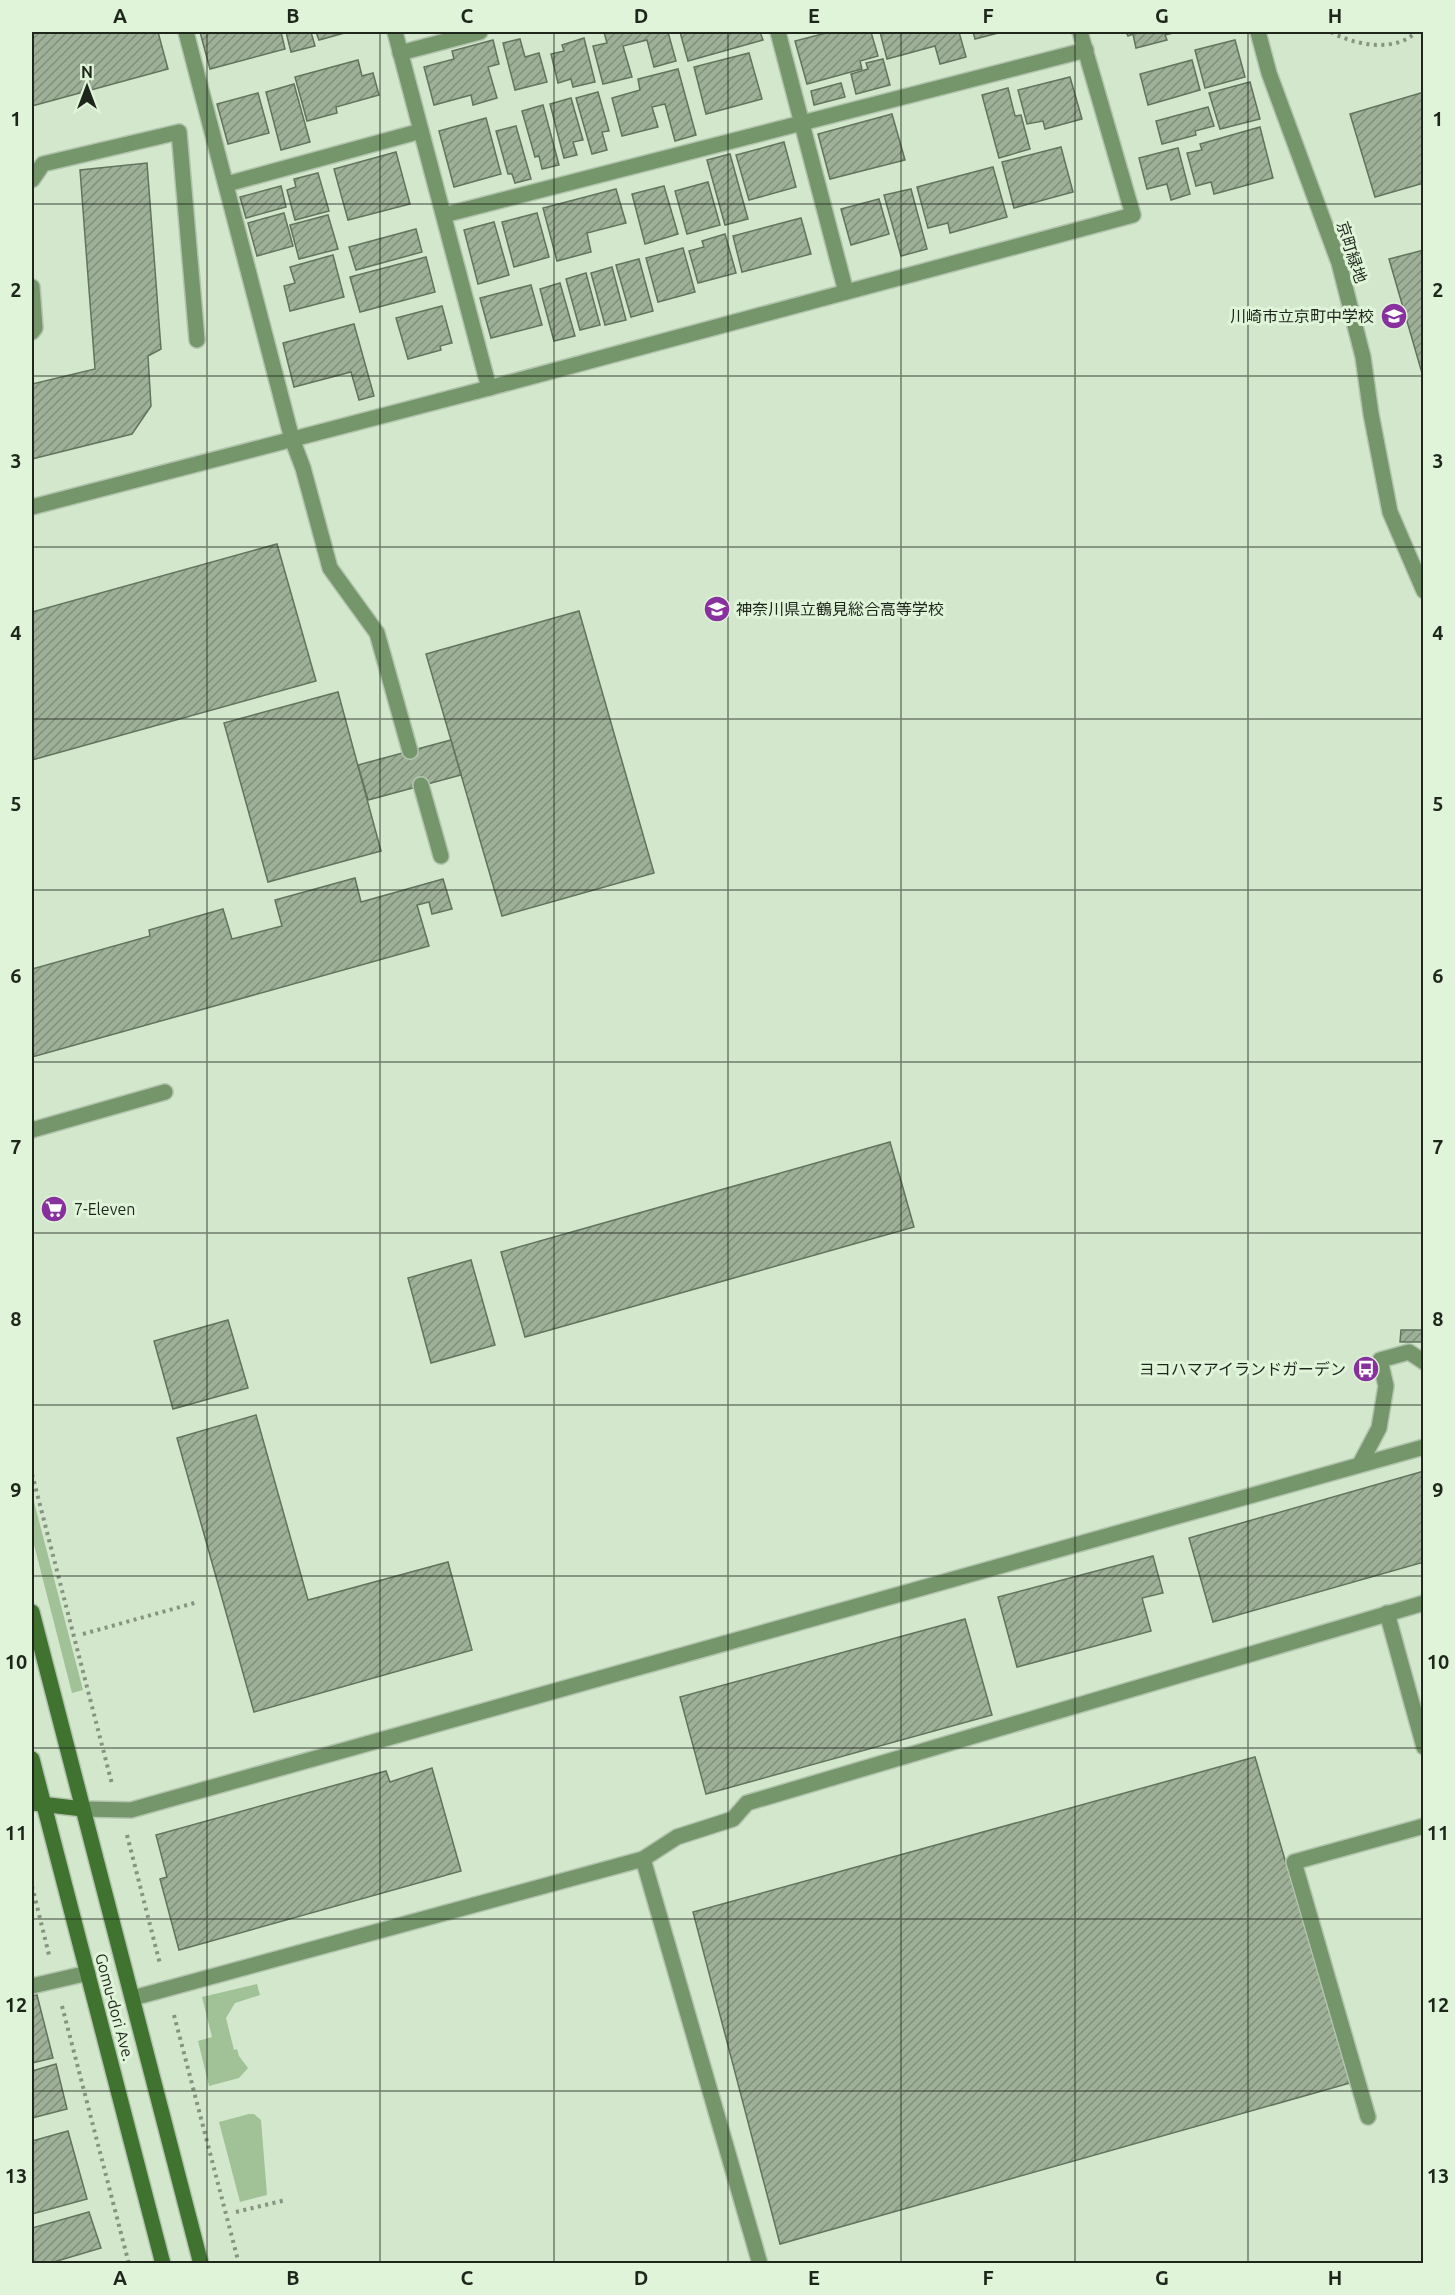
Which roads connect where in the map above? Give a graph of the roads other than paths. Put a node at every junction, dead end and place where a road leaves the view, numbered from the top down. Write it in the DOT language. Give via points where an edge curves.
graph roads {
  1 [pos="186,32"];
  2 [pos="394,32"];
  3 [pos="480,32"];
  4 [pos="778,32"];
  5 [pos="1080,32"];
  6 [pos="1258,32"];
  7 [pos="1086,50"];
  8 [pos="400,53"];
  9 [pos="802,123"];
  10 [pos="421,131"];
  11 [pos="32,180"];
  12 [pos="227,184"];
  13 [pos="444,215"];
  14 [pos="32,287"];
  15 [pos="846,292"];
  16 [pos="32,332"];
  17 [pos="197,340"];
  18 [pos="489,388"];
  19 [pos="292,439"];
  20 [pos="32,507"];
  21 [pos="1424,591"];
  22 [pos="410,751"];
  23 [pos="421,785"];
  24 [pos="441,856"];
  25 [pos="165,1092"];
  26 [pos="32,1130"];
  27 [pos="1424,1362"];
  28 [pos="1424,1447"];
  29 [pos="1360,1464"];
  30 [pos="1424,1603"];
  31 [pos="32,1612"];
  32 [pos="1387,1613"];
  33 [pos="1424,1747"];
  34 [pos="32,1759"];
  35 [pos="37,1804"];
  36 [pos="82,1809"];
  37 [pos="1424,1826"];
  38 [pos="643,1859"];
  39 [pos="88,1973"];
  40 [pos="32,1986"];
  41 [pos="133,1998"];
  42 [pos="1368,2117"];
  43 [pos="163,2264"];
  44 [pos="201,2264"];
  45 [pos="760,2264"];
  1 -- 12 [label="street"];
  2 -- 8 [label="street"];
  3 -- 8 [label="street"];
  4 -- 9 [label="street"];
  5 -- 7 [label="street"];
  6 -- 21 [label="street, 京町緑地" via="1269,73 1340,264 1363,357 1390,512"];
  7 -- 9 [label="street"];
  7 -- 15 [label="street" via="1133,215"];
  8 -- 10 [label="street"];
  9 -- 13 [label="street"];
  9 -- 15 [label="street"];
  10 -- 12 [label="street"];
  10 -- 13 [label="street"];
  11 -- 17 [label="street" via="43,164 179,132"];
  12 -- 19 [label="street"];
  13 -- 18 [label="street"];
  14 -- 16 [label="street" via="36,328"];
  15 -- 18 [label="street"];
  18 -- 19 [label="street"];
  19 -- 20 [label="street"];
  19 -- 22 [label="street" via="330,568 377,633"];
  23 -- 24 [label="street"];
  25 -- 26 [label="street"];
  27 -- 29 [label="street" via="1409,1352 1380,1360 1386,1386 1379,1428"];
  28 -- 29 [label="street"];
  29 -- 36 [label="street" via="130,1810"];
  30 -- 32 [label="street"];
  31 -- 36 [label="street"];
  32 -- 33 [label="street"];
  32 -- 38 [label="street" via="747,1803 733,1819 677,1837"];
  34 -- 35 [label="street, Gomu-dori Ave."];
  35 -- 36 [label="street"];
  35 -- 39 [label="street, Gomu-dori Ave."];
  36 -- 41 [label="street, Gomu-dori Ave."];
  37 -- 42 [label="street" via="1294,1862"];
  38 -- 41 [label="street"];
  38 -- 45 [label="street"];
  39 -- 40 [label="street"];
  39 -- 43 [label="street, Gomu-dori Ave."];
  41 -- 44 [label="street, Gomu-dori Ave."];
}
